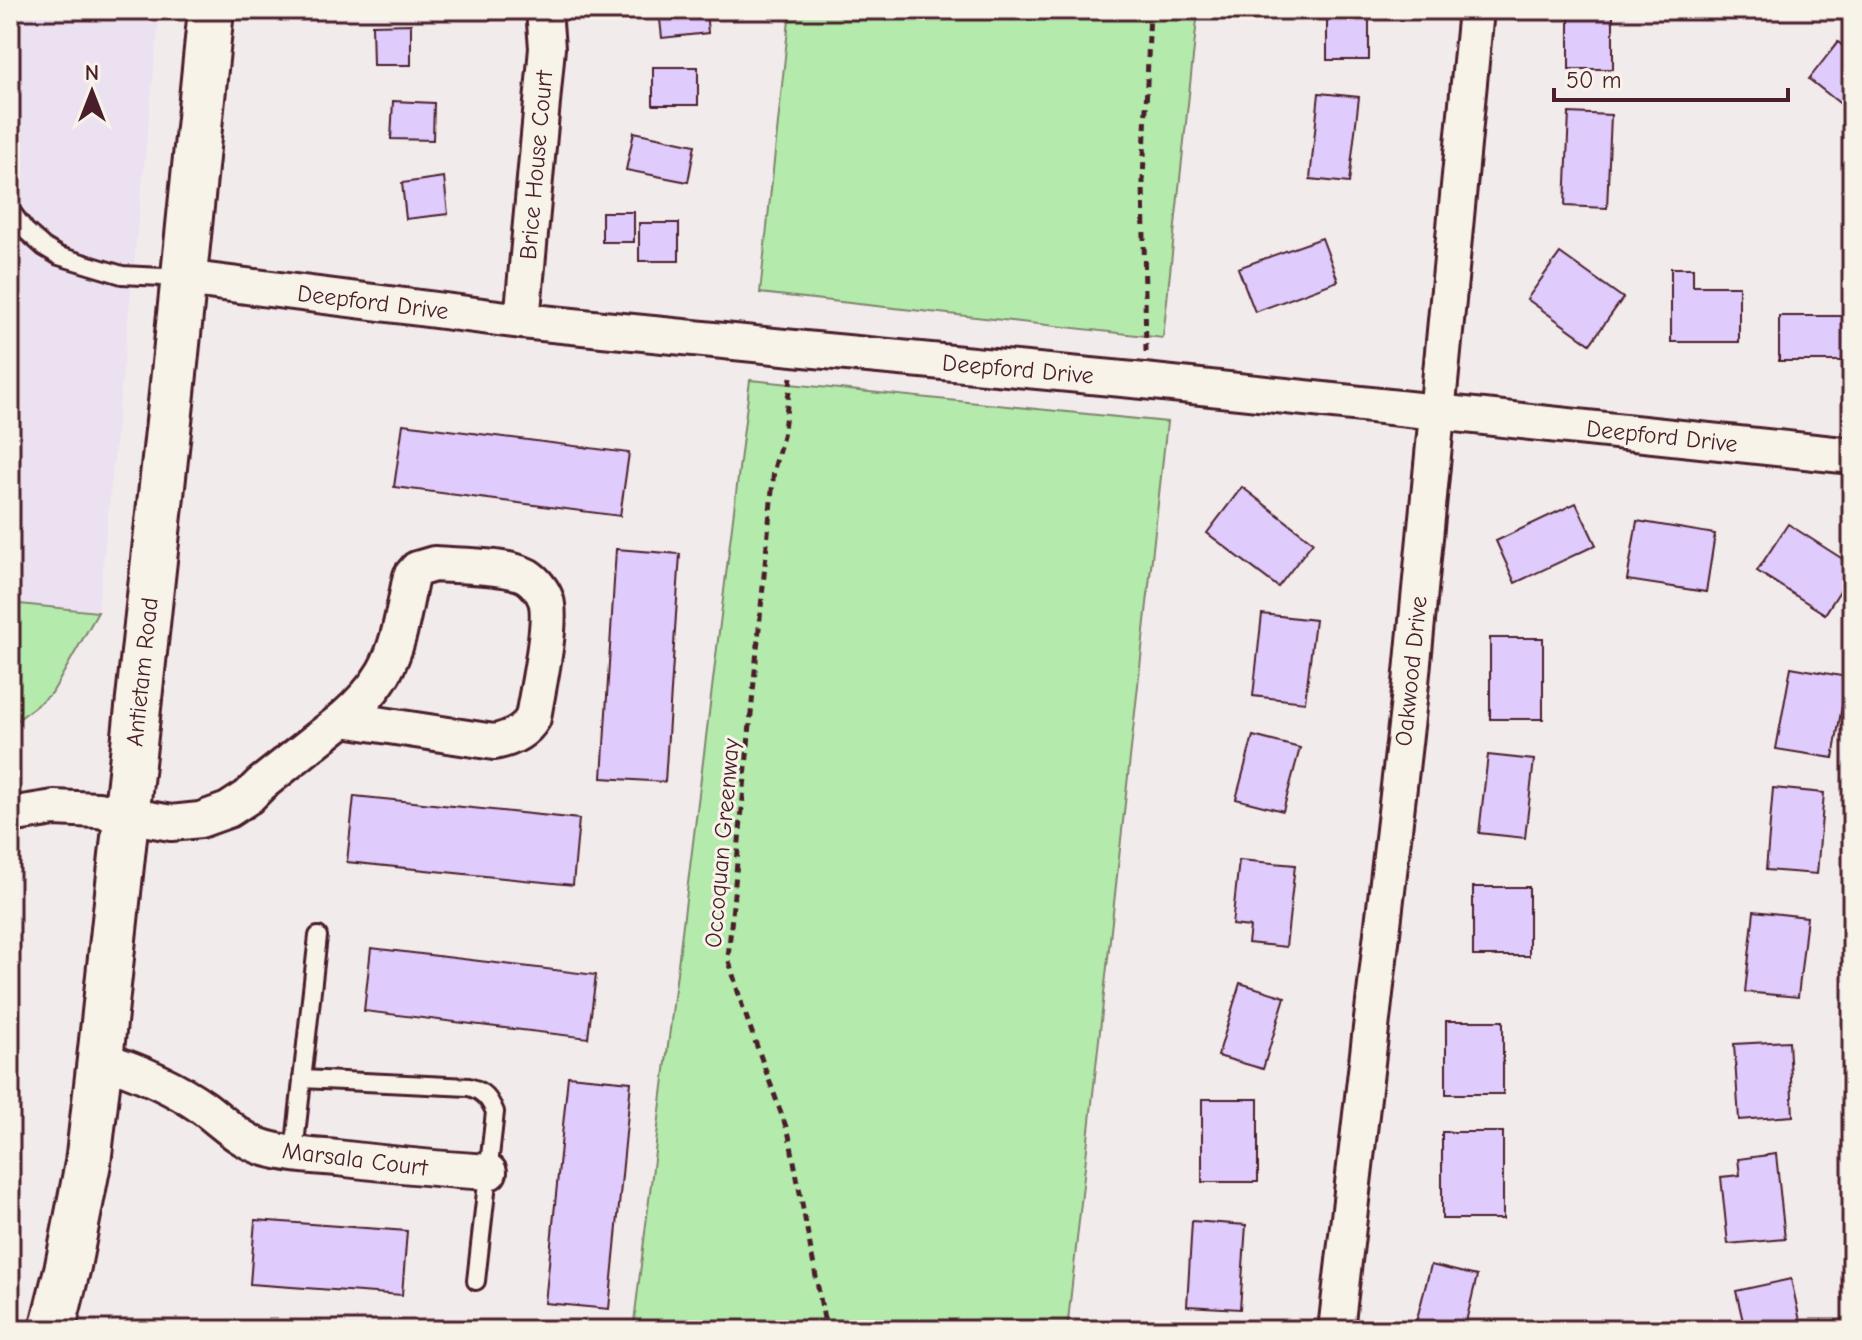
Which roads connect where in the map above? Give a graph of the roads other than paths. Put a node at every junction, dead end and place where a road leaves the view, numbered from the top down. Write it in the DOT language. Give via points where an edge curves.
graph roads {
  1 [pos="211,10"];
  2 [pos="544,10"];
  3 [pos="1476,10"];
  4 [pos="10,210"];
  5 [pos="184,278"];
  6 [pos="522,321"];
  7 [pos="1437,412"];
  8 [pos="1852,456"];
  9 [pos="343,719"];
  10 [pos="127,814"];
  11 [pos="10,815"];
  12 [pos="318,936"];
  13 [pos="100,1059"];
  14 [pos="302,1079"];
  15 [pos="294,1153"];
  16 [pos="489,1172"];
  17 [pos="476,1281"];
  18 [pos="52,1330"];
  19 [pos="1336,1330"];
  1 -- 5 [label="street, Antietam Road"];
  2 -- 6 [label="street, Brice House Court" via="547,48"];
  3 -- 7 [label="street, Oakwood Drive"];
  4 -- 5 [label="lane" via="26,231 59,256 122,275"];
  5 -- 6 [label="street, Deepford Drive"];
  5 -- 10 [label="street, Antietam Road"];
  6 -- 7 [label="street, Deepford Drive"];
  7 -- 8 [label="street, Deepford Drive"];
  7 -- 19 [label="street, Oakwood Drive"];
  9 -- 9 [label="street" via="509,740 533,718 549,617 539,586 511,570 434,564 417,569 384,672"];
  9 -- 10 [label="street" via="228,810 171,823"];
  10 -- 11 [label="street" via="54,808"];
  10 -- 13 [label="street, Antietam Road"];
  12 -- 14 [label="lane"];
  13 -- 15 [label="street, Marsala Court" via="172,1088 238,1136"];
  13 -- 18 [label="street, Antietam Road" via="88,1163"];
  14 -- 15 [label="lane"];
  14 -- 16 [label="lane" via="478,1089 495,1112"];
  15 -- 16 [label="street, Marsala Court"];
  16 -- 17 [label="lane"];
}
